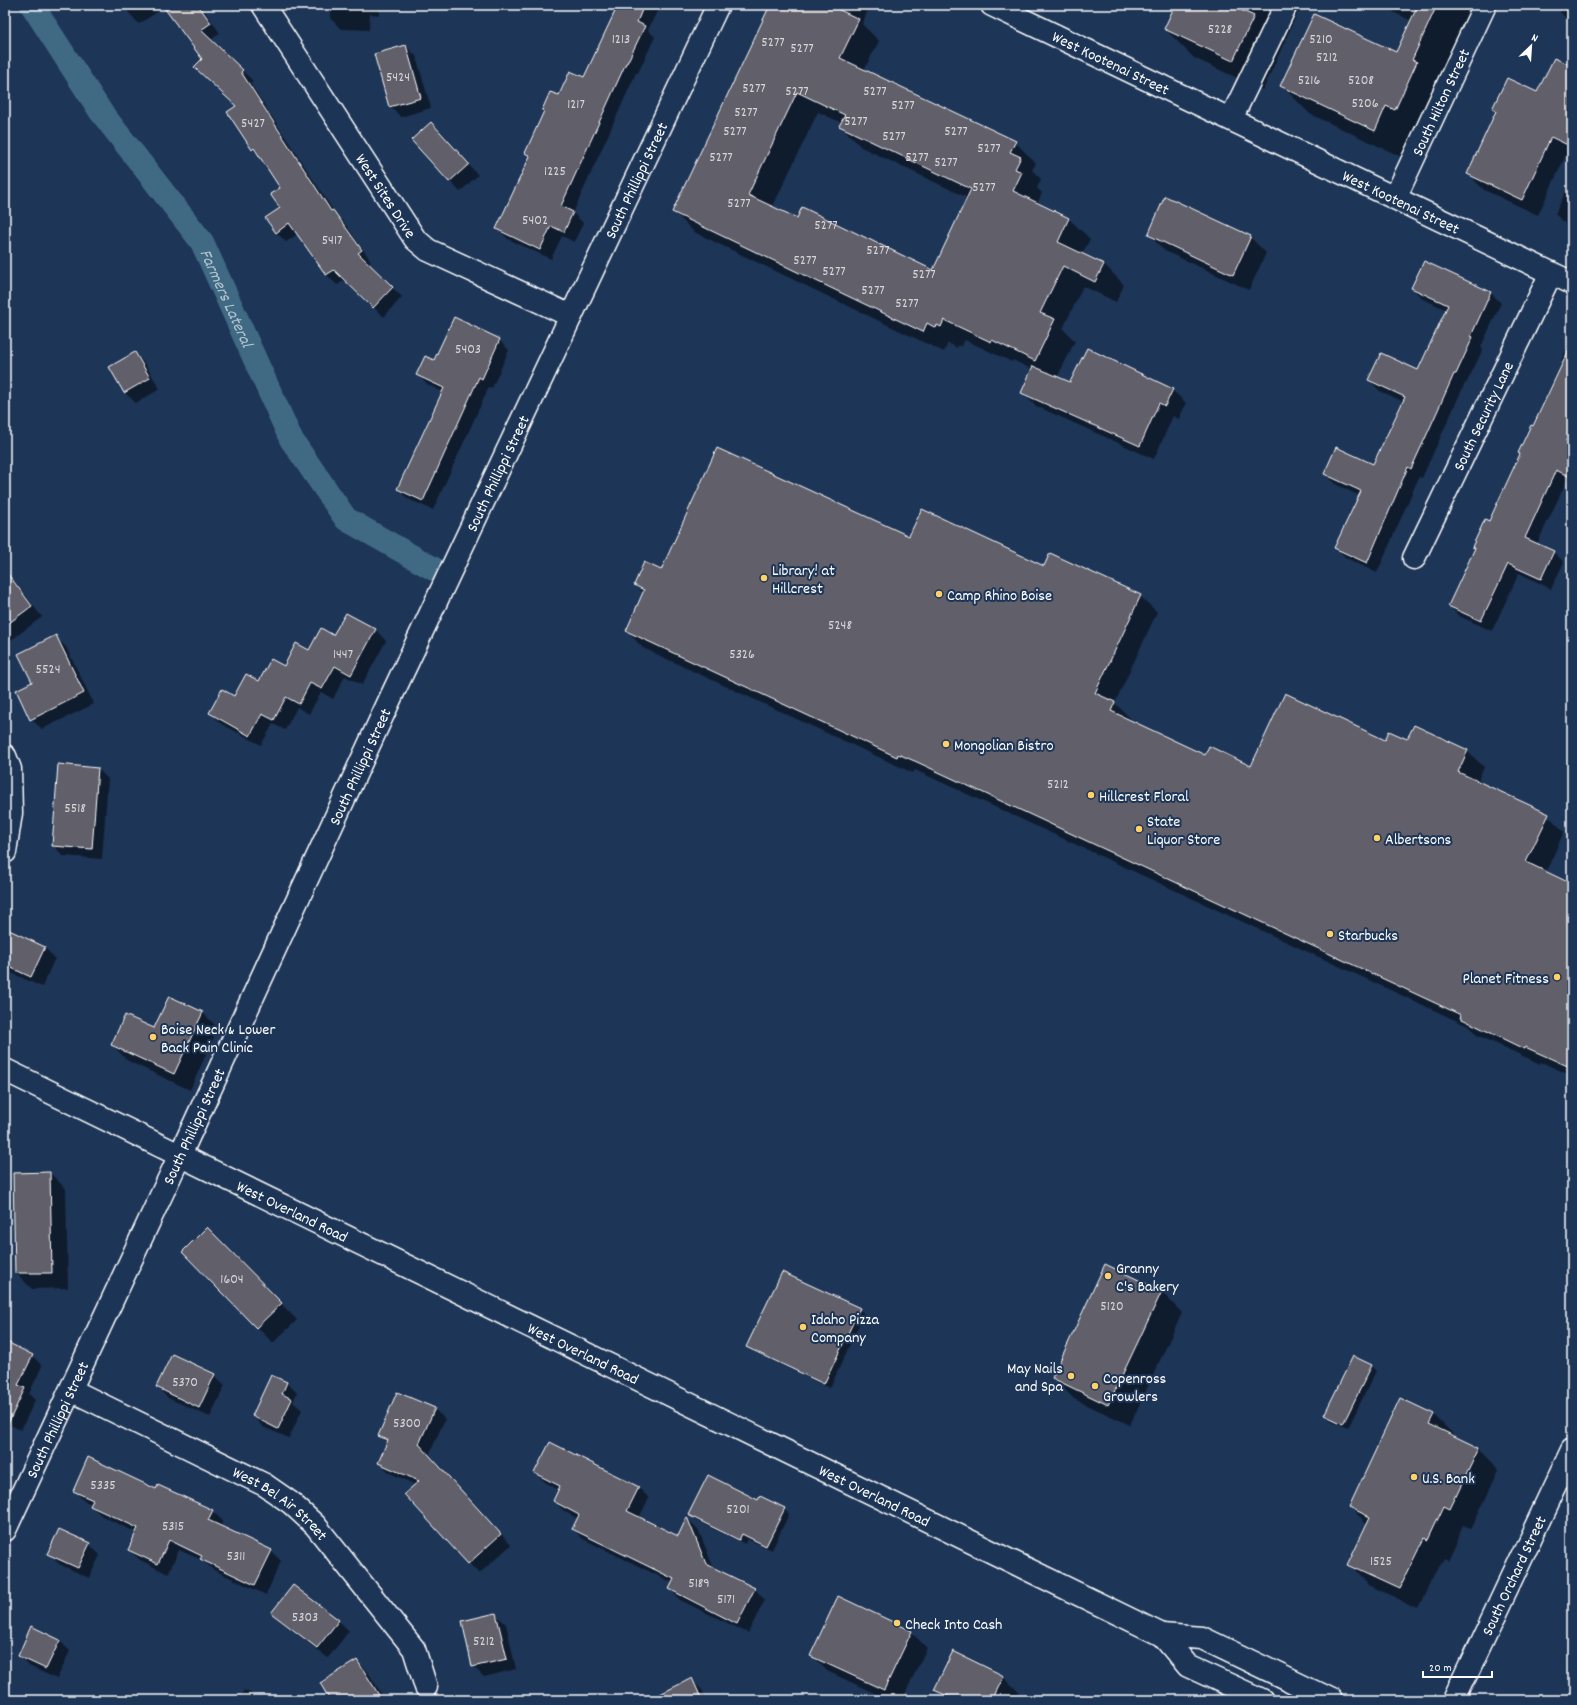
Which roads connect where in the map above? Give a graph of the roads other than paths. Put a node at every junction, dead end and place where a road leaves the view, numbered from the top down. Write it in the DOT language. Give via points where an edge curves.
graph roads {
  1 [pos="262,5"];
  2 [pos="718,5"];
  3 [pos="992,5"];
  4 [pos="1286,5"];
  5 [pos="1485,5"];
  6 [pos="1231,120"];
  7 [pos="1395,198"];
  8 [pos="1551,273"];
  9 [pos="1572,283"];
  10 [pos="571,316"];
  11 [pos="1414,558"];
  12 [pos="5,756"];
  13 [pos="5,852"];
  14 [pos="5,1070"];
  15 [pos="180,1155"];
  16 [pos="71,1390"];
  17 [pos="1572,1450"];
  18 [pos="5,1530"];
  19 [pos="1162,1635"];
  20 [pos="426,1687"];
  21 [pos="1262,1700"];
  22 [pos="1331,1700"];
  23 [pos="1454,1700"];
  1 -- 10 [label="street, West Sites Drive" via="415,239 428,250"];
  2 -- 10 [label="street, South Phillippi Street"];
  3 -- 6 [label="street, West Kootenai Street"];
  4 -- 6 [label="street"];
  5 -- 7 [label="street, South Hilton Street"];
  6 -- 7 [label="street, West Kootenai Street"];
  7 -- 8 [label="street, West Kootenai Street"];
  8 -- 9 [label="street, West Kootenai Street"];
  8 -- 11 [label="street, South Security Lane"];
  10 -- 15 [label="street, South Phillippi Street"];
  12 -- 13 [label="street" via="10,769 11,813"];
  14 -- 15 [label="street, West Overland Road"];
  15 -- 16 [label="street, South Phillippi Street"];
  15 -- 19 [label="street, West Overland Road"];
  16 -- 18 [label="street, South Phillippi Street"];
  16 -- 20 [label="street, West Bel Air Street" via="265,1485 291,1503 315,1526 414,1649"];
  17 -- 23 [label="street, South Orchard Street"];
  19 -- 21 [label="street, West Overland Road" via="1188,1666"];
  19 -- 22 [label="street, West Overland Road" via="1202,1638"];
}
